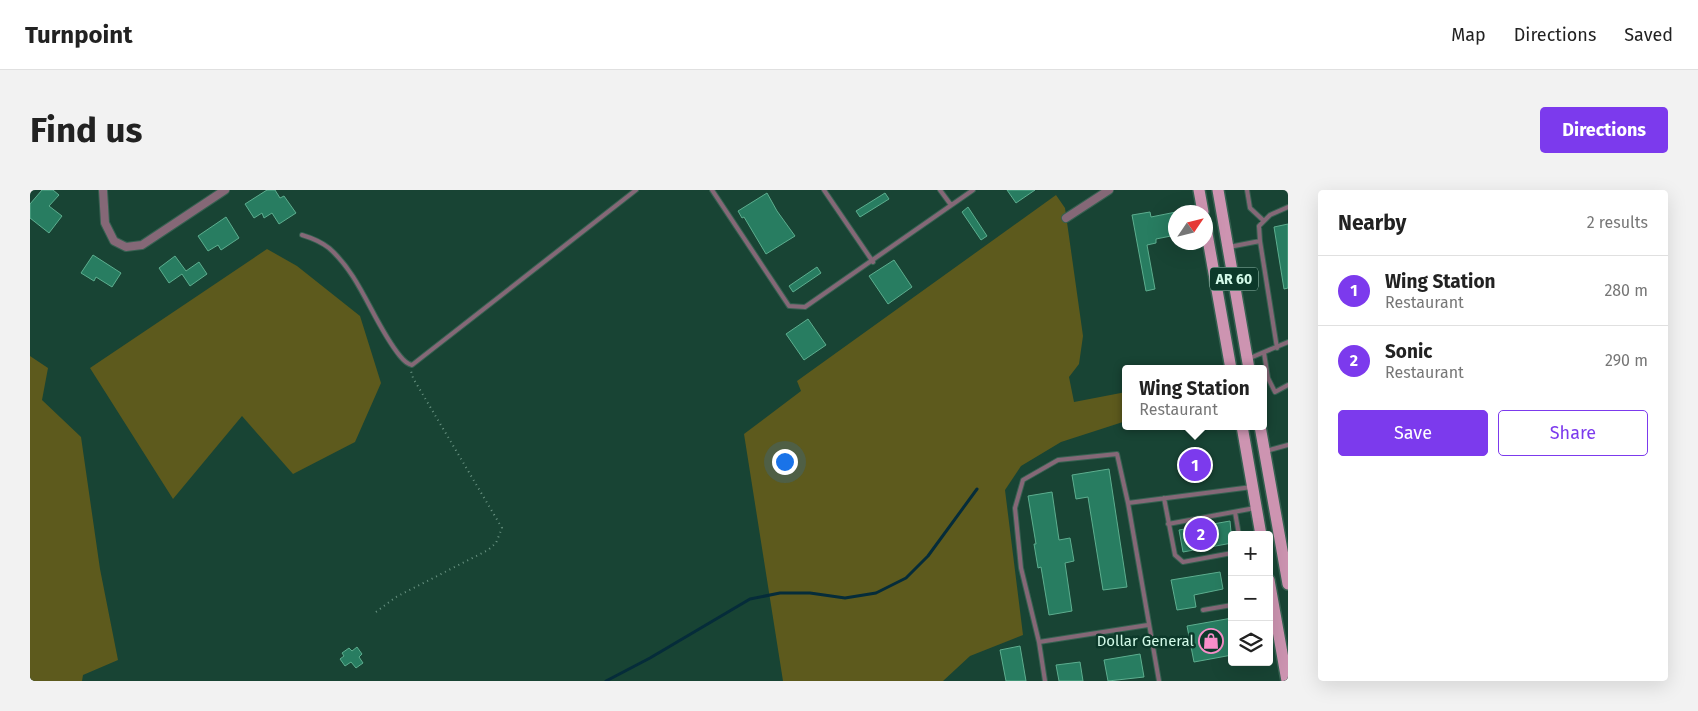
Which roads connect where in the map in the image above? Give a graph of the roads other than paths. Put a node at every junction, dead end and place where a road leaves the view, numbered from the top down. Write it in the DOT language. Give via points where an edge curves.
graph roads {
  1 [pos="103,190"];
  2 [pos="225,190"];
  3 [pos="636,190"];
  4 [pos="712,190"];
  5 [pos="824,190"];
  6 [pos="940,190"];
  7 [pos="973,190"];
  8 [pos="1109,190"];
  9 [pos="1199,190"];
  10 [pos="1218,190"];
  11 [pos="1247,190"];
  12 [pos="951,205"];
  13 [pos="1202,205"];
  14 [pos="1288,207"];
  15 [pos="1066,218"];
  16 [pos="1264,221"];
  17 [pos="302,235"];
  18 [pos="1260,241"];
  19 [pos="1228,247"];
  20 [pos="1210,250"];
  21 [pos="873,262"];
  22 [pos="1288,342"];
  23 [pos="1277,348"];
  24 [pos="1264,353"];
  25 [pos="1249,364"];
  26 [pos="1230,365"];
  27 [pos="1266,365"];
  28 [pos="1267,372"];
  29 [pos="1288,385"];
  30 [pos="1243,430"];
  31 [pos="1261,430"];
  32 [pos="1288,445"];
  33 [pos="1264,452"];
  34 [pos="1252,487"];
  35 [pos="1164,498"];
  36 [pos="1128,503"];
  37 [pos="1256,508"];
  38 [pos="1235,512"];
  39 [pos="1168,524"];
  40 [pos="1238,531"];
  41 [pos="1260,531"];
  42 [pos="1228,554"];
  43 [pos="1286,560"];
  44 [pos="1288,584"];
  45 [pos="1228,606"];
  46 [pos="1273,609"];
  47 [pos="1203,610"];
  48 [pos="1148,625"];
  49 [pos="1039,642"];
  50 [pos="1045,681"];
  51 [pos="1159,681"];
  52 [pos="1287,681"];
  1 -- 2 [label="street" via="105,223 114,241 126,247 142,245"];
  3 -- 17 [label="lane" via="422,358 409,364 397,353 336,255 316,238"];
  4 -- 21 [label="lane" via="789,306 805,307"];
  5 -- 21 [label="lane"];
  6 -- 12 [label="lane"];
  7 -- 12 [label="lane"];
  8 -- 15 [label="street"];
  9 -- 13 [label="main road"];
  10 -- 19 [label="main road, AR 60"];
  11 -- 16 [label="lane" via="1250,208"];
  12 -- 21 [label="lane"];
  14 -- 16 [label="lane"];
  16 -- 18 [label="lane" via="1259,226"];
  18 -- 19 [label="lane"];
  18 -- 23 [label="lane"];
  19 -- 25 [label="main road, AR 60"];
  20 -- 26 [label="main road, AR 60"];
  22 -- 23 [label="lane"];
  23 -- 24 [label="lane"];
  24 -- 25 [label="lane"];
  24 -- 27 [label="lane"];
  28 -- 29 [label="lane" via="1275,392"];
  30 -- 34 [label="main road"];
  31 -- 33 [label="main road"];
  32 -- 33 [label="lane"];
  33 -- 43 [label="main road"];
  34 -- 35 [label="lane"];
  34 -- 37 [label="main road"];
  35 -- 36 [label="lane"];
  35 -- 39 [label="lane"];
  36 -- 48 [label="lane"];
  36 -- 49 [label="lane" via="1116,454 1058,460 1023,480 1015,508 1021,568"];
  37 -- 38 [label="lane"];
  37 -- 41 [label="main road"];
  38 -- 39 [label="lane"];
  38 -- 40 [label="lane"];
  39 -- 42 [label="lane" via="1174,554 1183,562"];
  43 -- 44 [label="main road"];
  45 -- 47 [label="lane"];
  46 -- 52 [label="main road"];
  48 -- 49 [label="lane"];
  48 -- 51 [label="lane"];
  49 -- 50 [label="lane"];
}
